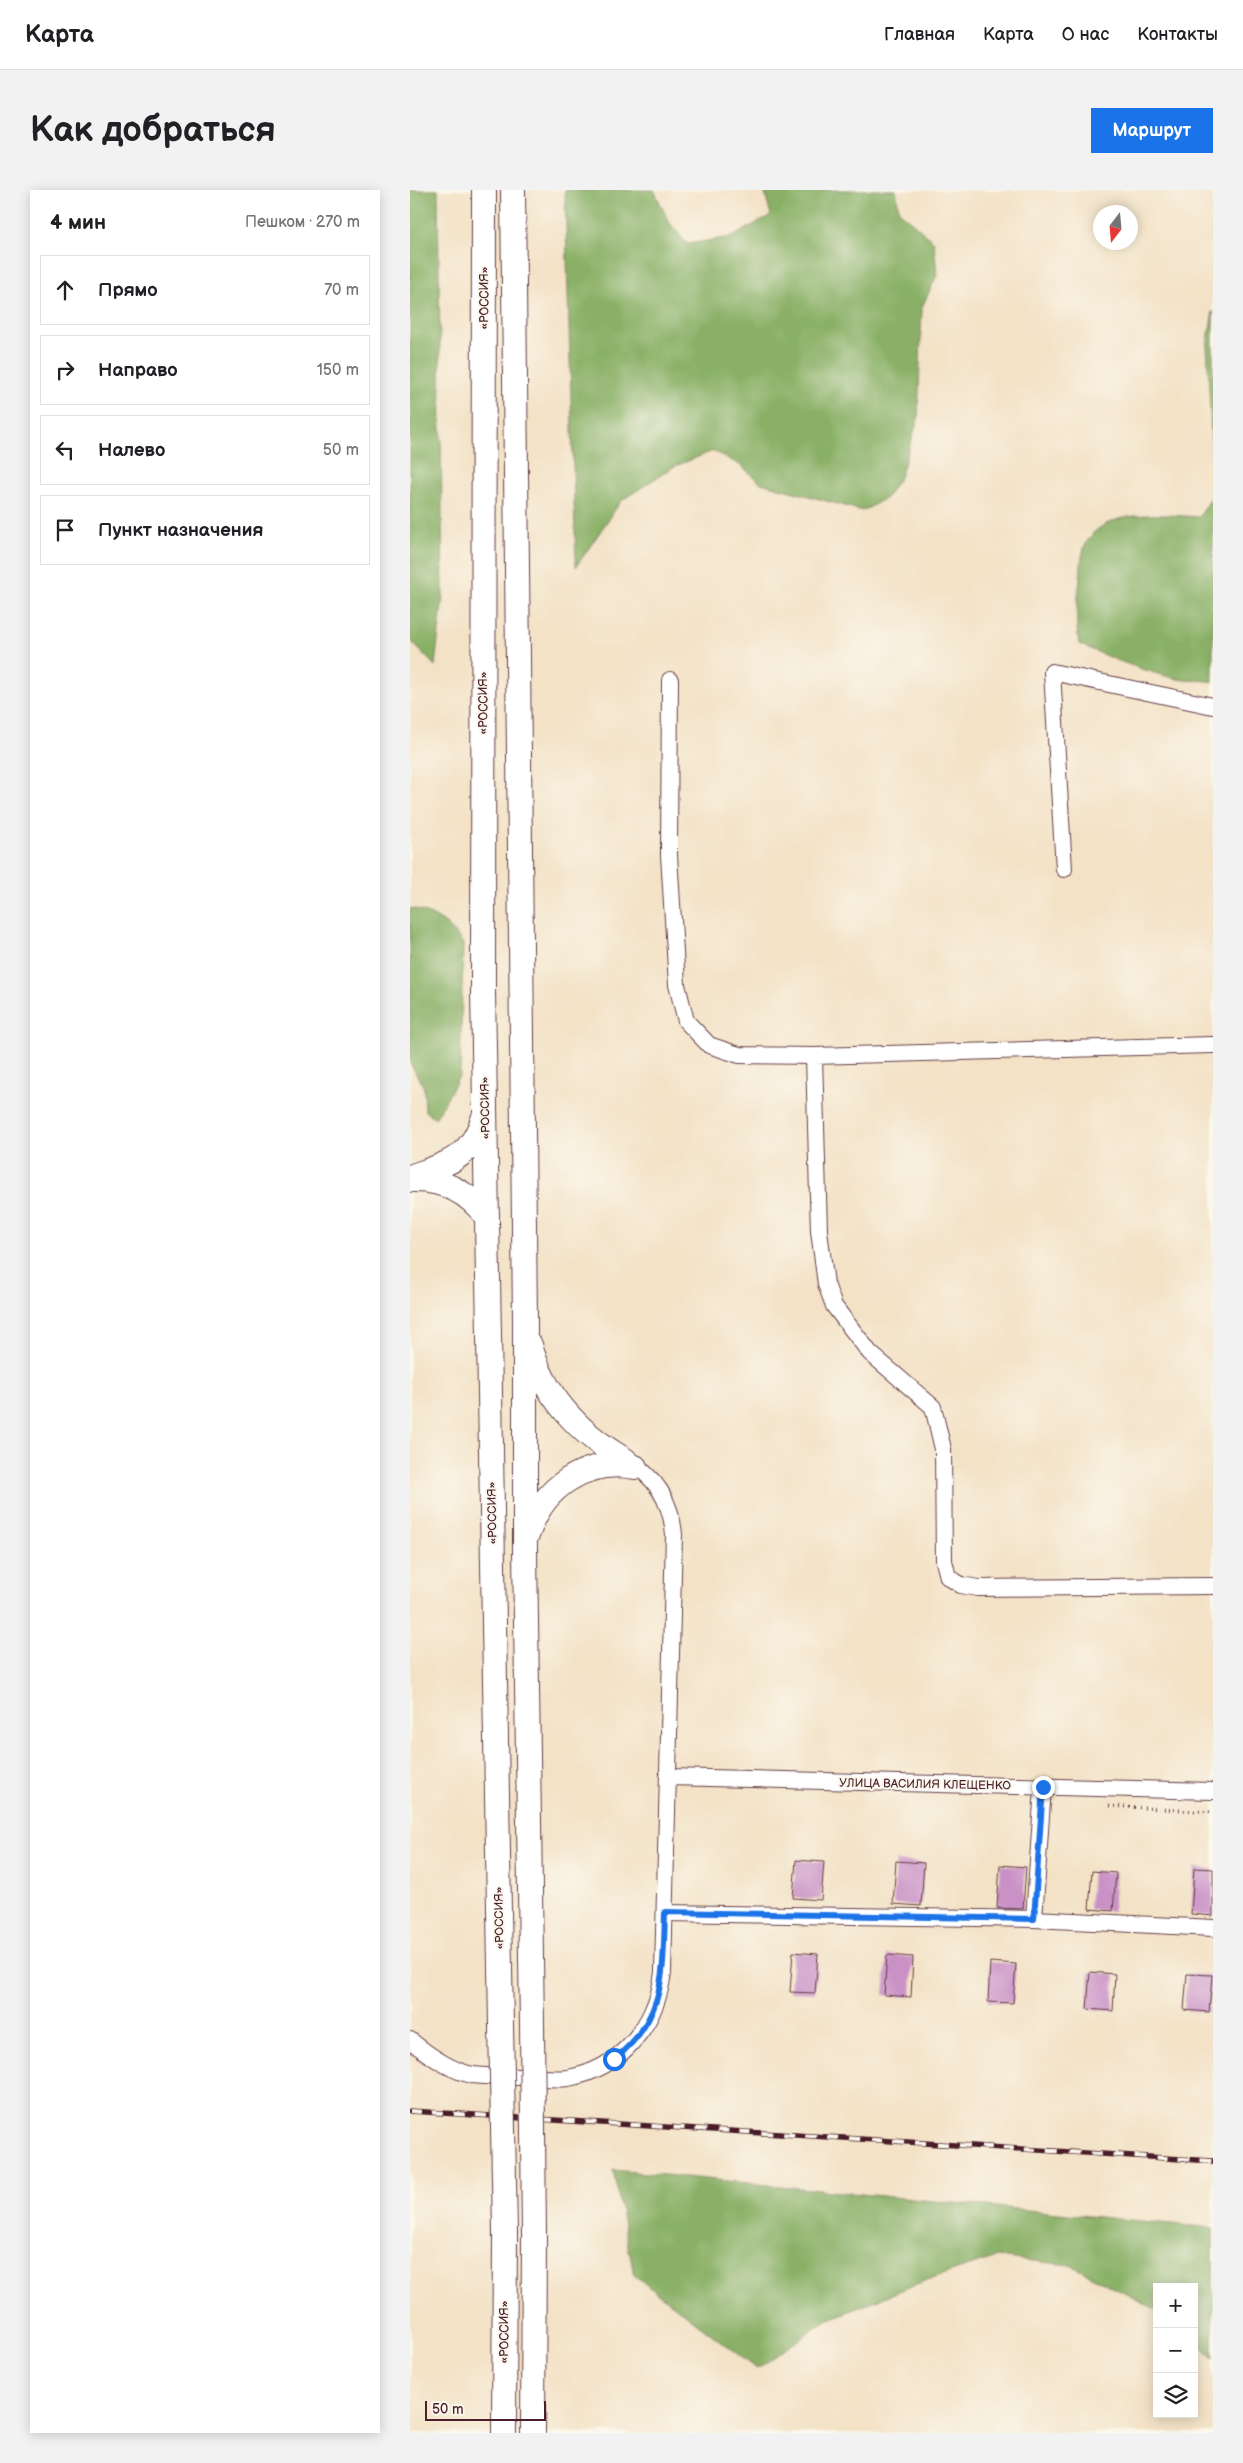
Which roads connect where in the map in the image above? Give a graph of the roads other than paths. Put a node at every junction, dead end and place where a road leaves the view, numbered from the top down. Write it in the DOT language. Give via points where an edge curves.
graph roads {
  1 [pos="484,190"];
  2 [pos="513,190"];
  3 [pos="670,680"];
  4 [pos="1213,706"];
  5 [pos="1064,869"];
  6 [pos="1213,1045"];
  7 [pos="814,1056"];
  8 [pos="485,1115"];
  9 [pos="410,1179"];
  10 [pos="487,1217"];
  11 [pos="525,1321"];
  12 [pos="632,1464"];
  13 [pos="525,1552"];
  14 [pos="1213,1586"];
  15 [pos="668,1777"];
  16 [pos="1043,1787"];
  17 [pos="1213,1791"];
  18 [pos="665,1912"];
  19 [pos="1034,1919"];
  20 [pos="1213,1928"];
  21 [pos="410,2040"];
  22 [pos="504,2433"];
  23 [pos="534,2433"];
  1 -- 8 [label="highway, «РОССИЯ»"];
  2 -- 11 [label="highway"];
  3 -- 7 [label="street" via="669,855 677,985 686,1021 709,1045 739,1055"];
  4 -- 5 [label="street" via="1052,672"];
  6 -- 7 [label="street"];
  7 -- 14 [label="street" via="819,1231 826,1284 834,1306 870,1353 933,1407 942,1449 944,1561 948,1577 961,1585 978,1588"];
  8 -- 9 [label="highway" via="478,1134 458,1156 442,1167"];
  8 -- 10 [label="highway, «РОССИЯ»"];
  9 -- 10 [label="highway" via="454,1188"];
  10 -- 22 [label="highway, «РОССИЯ», bridge" via="505,2231"];
  11 -- 12 [label="highway" via="536,1364 558,1403 588,1435"];
  11 -- 13 [label="highway"];
  12 -- 13 [label="highway" via="583,1471 551,1492 534,1516"];
  12 -- 15 [label="street" via="658,1486 670,1509 674,1534"];
  13 -- 23 [label="highway, bridge"];
  15 -- 16 [label="street, УЛИЦА ВАСИЛИЯ КЛЕЩЕНКО"];
  15 -- 18 [label="street"];
  16 -- 17 [label="street, УЛИЦА ВАСИЛИЯ КЛЕЩЕНКО"];
  16 -- 19 [label="street"];
  18 -- 19 [label="street"];
  18 -- 21 [label="street" via="662,1982 653,2012 630,2046 596,2069 566,2078 472,2075 437,2060"];
  19 -- 20 [label="street"];
}
